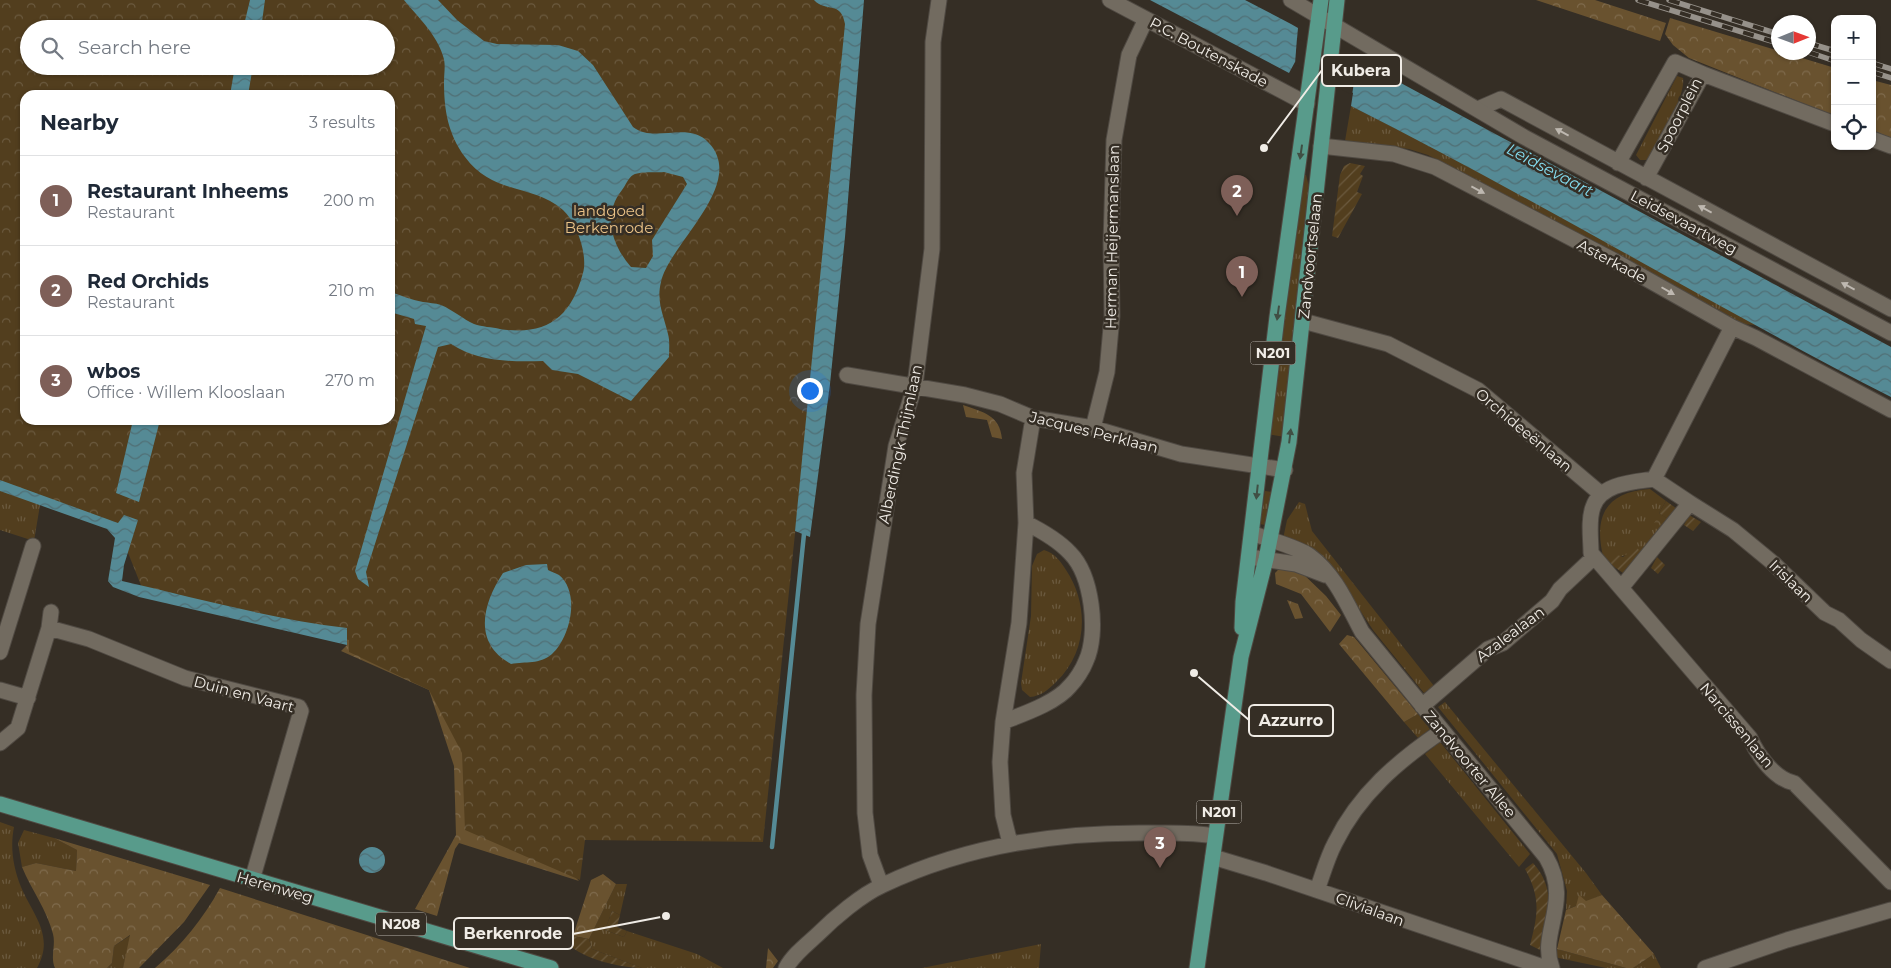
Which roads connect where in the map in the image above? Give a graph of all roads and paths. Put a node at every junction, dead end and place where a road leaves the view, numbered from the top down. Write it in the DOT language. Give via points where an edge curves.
graph roads {
  1 [pos="940,0"];
  2 [pos="1110,0"];
  3 [pos="1291,0"];
  4 [pos="1321,0"];
  5 [pos="1337,0"];
  6 [pos="1318,18"];
  7 [pos="1146,19"];
  8 [pos="1333,26"];
  9 [pos="1703,74"];
  10 [pos="1307,104"];
  11 [pos="1478,110"];
  12 [pos="1831,122"];
  13 [pos="1876,140"];
  14 [pos="1328,146"];
  15 [pos="1891,146"];
  16 [pos="1618,163"];
  17 [pos="1646,178"];
  18 [pos="1891,309"];
  19 [pos="1303,321"];
  20 [pos="1732,328"];
  21 [pos="1891,332"];
  22 [pos="847,375"];
  23 [pos="915,385"];
  24 [pos="1891,410"];
  25 [pos="1033,418"];
  26 [pos="1093,428"];
  27 [pos="1259,466"];
  28 [pos="1285,470"];
  29 [pos="1654,479"];
  30 [pos="1601,494"];
  31 [pos="1690,503"];
  32 [pos="1026,523"];
  33 [pos="1252,533"];
  34 [pos="1269,540"];
  35 [pos="33,546"];
  36 [pos="1250,557"];
  37 [pos="1594,557"];
  38 [pos="1266,558"];
  39 [pos="1329,576"];
  40 [pos="1621,588"];
  41 [pos="51,612"];
  42 [pos="49,628"];
  43 [pos="0,652"];
  44 [pos="1241,657"];
  45 [pos="1891,661"];
  46 [pos="0,690"];
  47 [pos="28,698"];
  48 [pos="1422,706"];
  49 [pos="1003,722"];
  50 [pos="1442,731"];
  51 [pos="0,743"];
  52 [pos="0,804"];
  53 [pos="1215,836"];
  54 [pos="1010,843"];
  55 [pos="1213,857"];
  56 [pos="252,880"];
  57 [pos="1891,882"];
  58 [pos="881,886"];
  59 [pos="1317,890"];
  60 [pos="1891,910"];
  61 [pos="1526,965"];
  62 [pos="551,968"];
  63 [pos="786,968"];
  64 [pos="1197,968"];
  65 [pos="1546,968"];
  66 [pos="1552,968"];
  67 [pos="1705,968"];
  1 -- 23 [label="street, Alberdingk Thijmlaan" via="934,42 932,250"];
  2 -- 7 [label="street, P.C. Boutenskade"];
  3 -- 6 [label="street, Leidsevaartweg"];
  4 -- 6 [label="main road, Zandvoortselaan / N201"];
  5 -- 8 [label="main road, Zandvoortselaan / N201"];
  6 -- 8 [label="street, Leidsevaartweg"];
  6 -- 10 [label="main road, Zandvoortselaan / N201"];
  7 -- 10 [label="street, P.C. Boutenskade"];
  7 -- 26 [label="street, Herman Heijermanslaan" via="1129,55 1114,140 1110,243 1112,316 1107,372"];
  8 -- 11 [label="street, Leidsevaartweg"];
  8 -- 14 [label="main road, Zandvoortselaan / N201" via="1327,82"];
  9 -- 12 [label="street"];
  9 -- 16 [label="street, Spoorplein" via="1675,62"];
  9 -- 17 [label="street, Spoorplein"];
  10 -- 27 [label="main road, Zandvoortselaan / N201, one-way"];
  16 -- 11 [label="street, Leidsevaartweg, one-way" via="1501,99"];
  11 -- 21 [label="street, Leidsevaartweg"];
  13 -- 15 [label="street"];
  14 -- 19 [label="main road, Zandvoortselaan / N201"];
  14 -- 20 [label="street, Asterkade, one-way" via="1394,154 1435,168 1612,260"];
  16 -- 17 [label="street, Leidsevaartweg"];
  18 -- 17 [label="street, Leidsevaartweg, one-way"];
  28 -- 19 [label="main road, Zandvoortselaan / N201, one-way"];
  19 -- 30 [label="street, Orchideeënlaan" via="1388,344 1478,390"];
  20 -- 24 [label="street, Asterkade"];
  20 -- 29 [label="street"];
  22 -- 23 [label="street, Jacques Perklaan"];
  23 -- 25 [label="street, Jacques Perklaan" via="1000,404"];
  23 -- 58 [label="street, Alberdingk Thijmlaan" via="896,446 868,633 864,695 866,813 870,854"];
  25 -- 26 [label="street, Jacques Perklaan"];
  25 -- 32 [label="street" via="1024,473"];
  26 -- 27 [label="street, Jacques Perklaan" via="1181,454"];
  27 -- 28 [label="street, Jacques Perklaan"];
  27 -- 33 [label="main road, Zandvoortselaan / N201, one-way"];
  28 -- 34 [label="main road, Zandvoortselaan / N201"];
  29 -- 30 [label="street" via="1621,484"];
  29 -- 31 [label="street, Irislaan"];
  30 -- 37 [label="street" via="1593,507 1591,553"];
  31 -- 40 [label="street"];
  31 -- 45 [label="street, Irislaan" via="1733,530 1826,613"];
  32 -- 49 [label="street" via="1018,623"];
  32 -- 49 [label="street" via="1071,553 1086,577 1093,621 1087,660 1069,688 1039,707"];
  33 -- 34 [label="street, Zandvoorter Allee"];
  33 -- 36 [label="main road, Zandvoortselaan / N201"];
  34 -- 38 [label="main road, Zandvoortselaan / N201"];
  34 -- 39 [label="street, Zandvoorter Allee" via="1310,556"];
  35 -- 43 [label="street"];
  36 -- 38 [label="street"];
  36 -- 44 [label="main road, Zandvoortselaan / N201" via="1243,602"];
  37 -- 40 [label="street, Narcissenlaan"];
  37 -- 48 [label="street, Azalealaan" via="1552,601 1503,643 1488,649"];
  38 -- 39 [label="street"];
  38 -- 44 [label="main road, Zandvoortselaan / N201"];
  39 -- 48 [label="street, Zandvoorter Allee" via="1341,591 1362,632"];
  40 -- 57 [label="street, Narcissenlaan" via="1750,738 1757,753 1785,781 1794,783"];
  41 -- 42 [label="street"];
  42 -- 47 [label="street"];
  42 -- 56 [label="street, Duin en Vaart" via="89,639 185,678 299,707 301,711 283,780"];
  44 -- 53 [label="main road, Zandvoortselaan / N201"];
  46 -- 47 [label="street"];
  47 -- 51 [label="street" via="18,728"];
  48 -- 50 [label="street, Zandvoorter Allee"];
  49 -- 54 [label="street" via="1000,762 1003,815"];
  50 -- 59 [label="street" via="1378,780 1335,843"];
  50 -- 66 [label="street, Zandvoorter Allee" via="1553,868 1558,895 1548,948"];
  52 -- 56 [label="main road, Herenweg / N208"];
  53 -- 54 [label="street" via="1201,833 1122,833"];
  53 -- 55 [label="main road, Zandvoortselaan / N201"];
  54 -- 58 [label="street" via="946,860"];
  55 -- 59 [label="street, Clivialaan"];
  55 -- 64 [label="main road, Zandvoortselaan / N201"];
  56 -- 62 [label="main road, Herenweg / N208"];
  58 -- 63 [label="street" via="831,921"];
  59 -- 61 [label="street, Clivialaan"];
  60 -- 67 [label="street"];
  61 -- 65 [label="street"];
}
